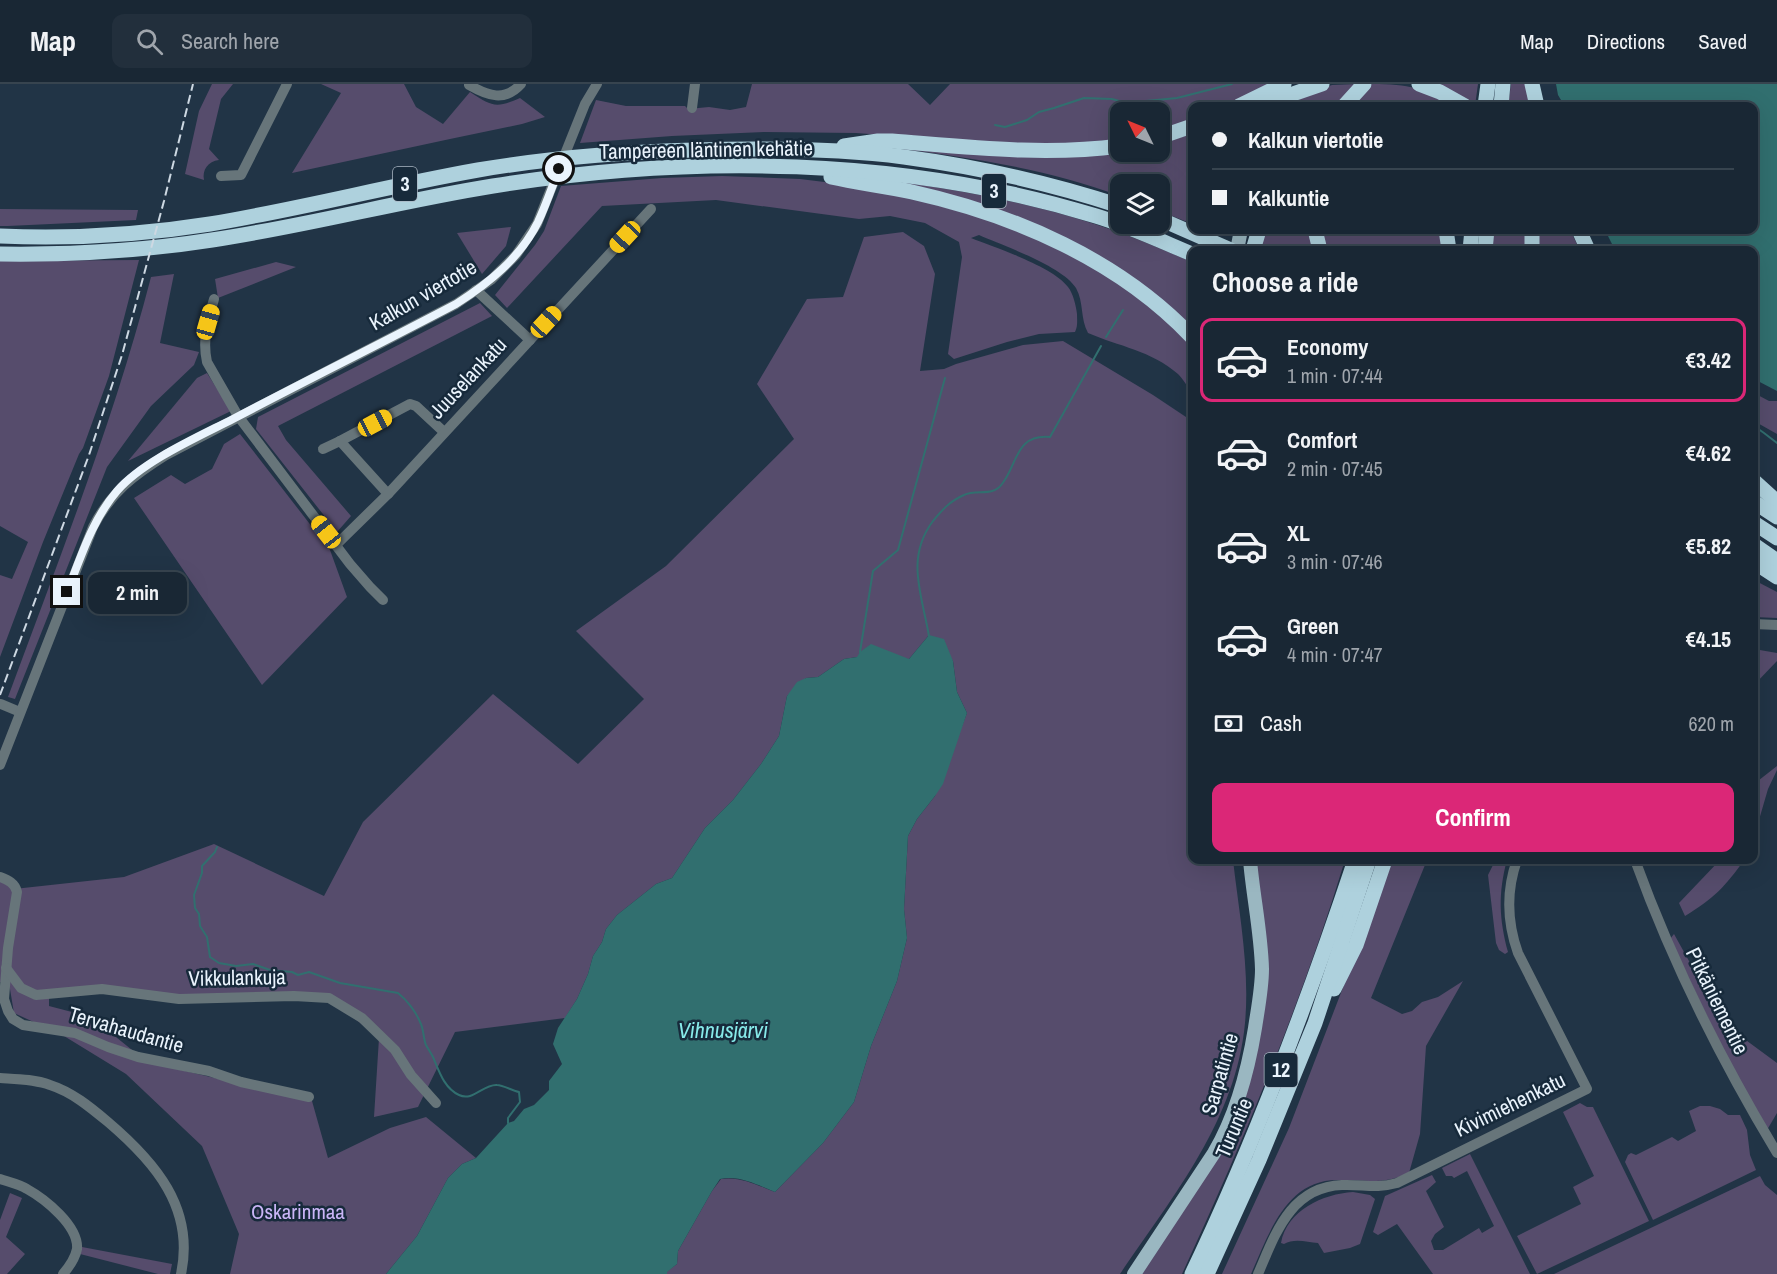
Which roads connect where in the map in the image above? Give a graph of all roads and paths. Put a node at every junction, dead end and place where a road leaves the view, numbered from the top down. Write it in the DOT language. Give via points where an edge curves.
graph roads {
  1 [pos="287,84"];
  2 [pos="521,84"];
  3 [pos="597,84"];
  4 [pos="695,84"];
  5 [pos="1284,84"];
  6 [pos="1302,84"];
  7 [pos="1322,84"];
  8 [pos="1364,84"];
  9 [pos="1419,84"];
  10 [pos="1488,84"];
  11 [pos="1503,84"];
  12 [pos="1532,84"];
  13 [pos="469,86"];
  14 [pos="1247,102"];
  15 [pos="1270,102"];
  16 [pos="1292,102"];
  17 [pos="1348,102"];
  18 [pos="1458,102"];
  19 [pos="1486,102"];
  20 [pos="1501,102"];
  21 [pos="1536,102"];
  22 [pos="692,108"];
  23 [pos="1188,128"];
  24 [pos="1170,134"];
  25 [pos="1110,147"];
  26 [pos="812,150"];
  27 [pos="787,167"];
  28 [pos="221,176"];
  29 [pos="1110,203"];
  30 [pos="651,209"];
  31 [pos="1170,223"];
  32 [pos="1188,231"];
  33 [pos="1195,234"];
  34 [pos="0,236"];
  35 [pos="1222,246"];
  36 [pos="1188,252"];
  37 [pos="0,254"];
  38 [pos="476,290"];
  39 [pos="214,299"];
  40 [pos="1188,333"];
  41 [pos="531,340"];
  42 [pos="238,416"];
  43 [pos="444,432"];
  44 [pos="340,441"];
  45 [pos="323,449"];
  46 [pos="1758,485"];
  47 [pos="388,494"];
  48 [pos="1777,502"];
  49 [pos="1758,505"];
  50 [pos="1777,517"];
  51 [pos="1758,526"];
  52 [pos="1777,538"];
  53 [pos="336,545"];
  54 [pos="1758,548"];
  55 [pos="1777,561"];
  56 [pos="1758,565"];
  57 [pos="1758,576"];
  58 [pos="1777,577"];
  59 [pos="1777,585"];
  60 [pos="383,600"];
  61 [pos="1758,624"];
  62 [pos="1777,625"];
  63 [pos="1,704"];
  64 [pos="20,712"];
  65 [pos="0,765"];
  66 [pos="1250,864"];
  67 [pos="1354,864"];
  68 [pos="1368,864"];
  69 [pos="1384,864"];
  70 [pos="1516,864"];
  71 [pos="1637,864"];
  72 [pos="0,878"];
  73 [pos="6,968"];
  74 [pos="1315,1023"];
  75 [pos="0,1078"];
  76 [pos="309,1097"];
  77 [pos="436,1102"];
  78 [pos="1777,1153"];
  79 [pos="0,1179"];
  80 [pos="63,1274"];
  81 [pos="181,1274"];
  82 [pos="1134,1274"];
  83 [pos="1192,1274"];
  84 [pos="1207,1274"];
  85 [pos="1258,1274"];
  1 -- 28 [label="street" via="241,176"];
  2 -- 13 [label="street" via="502,96"];
  3 -- 38 [label="street, Kalkun viertotie" via="585,104 537,224 516,255"];
  4 -- 22 [label="street"];
  5 -- 14 [label="highway"];
  6 -- 16 [label="main road"];
  7 -- 15 [label="highway"];
  8 -- 17 [label="highway"];
  9 -- 18 [label="highway"];
  10 -- 19 [label="highway"];
  11 -- 20 [label="highway"];
  12 -- 21 [label="highway"];
  23 -- 24 [label="highway"];
  25 -- 26 [label="highway" via="1018,152 878,141"];
  26 -- 29 [label="highway, Tampereen läntinen kehätie / 3" via="958,165 1057,186"];
  26 -- 34 [label="highway, Tampereen läntinen kehätie / 3" via="727,149 592,156 481,170 210,224 130,233"];
  27 -- 36 [label="highway, Tampereen läntinen kehätie / 3" via="900,175 1003,192 1098,217"];
  27 -- 37 [label="highway, Tampereen läntinen kehätie / 3" via="665,168 540,179 212,240 73,253"];
  27 -- 40 [label="highway" via="920,194 1035,232 1126,280"];
  30 -- 41 [label="street, Juuselankatu"];
  31 -- 32 [label="highway"];
  33 -- 35 [label="highway"];
  38 -- 41 [label="street"];
  38 -- 42 [label="street, Kalkun viertotie"];
  39 -- 42 [label="street" via="205,353"];
  41 -- 43 [label="street, Juuselankatu"];
  42 -- 53 [label="street"];
  42 -- 64 [label="street, Kalkun viertotie" via="136,474 103,510"];
  43 -- 44 [label="street" via="416,405 410,404"];
  43 -- 47 [label="street, Juuselankatu"];
  44 -- 45 [label="street"];
  44 -- 47 [label="street"];
  46 -- 48 [label="highway"];
  47 -- 53 [label="street, Juuselankatu"];
  49 -- 50 [label="highway"];
  51 -- 52 [label="highway"];
  53 -- 60 [label="street"];
  54 -- 55 [label="highway"];
  56 -- 58 [label="highway"];
  57 -- 59 [label="highway"];
  61 -- 62 [label="street"];
  63 -- 64 [label="street"];
  64 -- 65 [label="street, Kalkun viertotie"];
  66 -- 82 [label="main road, Sarpatintie" via="1262,967 1252,1048 1242,1087 1218,1146"];
  67 -- 83 [label="highway, Turuntie / 12" via="1279,1074"];
  68 -- 74 [label="highway, Turuntie / 12"];
  69 -- 74 [label="highway" via="1350,960"];
  70 -- 85 [label="street, Kivimiehenkatu" via="1509,902 1513,939 1587,1089 1397,1183 1375,1187 1341,1185 1314,1192 1299,1201 1280,1224"];
  71 -- 78 [label="street, Pitkäniementie" via="1676,964"];
  72 -- 73 [label="street, Tervahaudantie" via="12,882 17,892"];
  73 -- 76 [label="street, Tervahaudantie" via="4,999 13,1019 23,1025 75,1032 138,1057"];
  73 -- 77 [label="street, Vikkulankuja" via="21,988 36,995 102,989 179,999 330,998 362,1018 395,1050"];
  74 -- 84 [label="highway, Turuntie / 12"];
  75 -- 81 [label="street" via="62,1089 91,1107 143,1155 164,1180 177,1207 185,1245"];
  79 -- 80 [label="street" via="39,1196 57,1210 70,1228 77,1250"];
}
